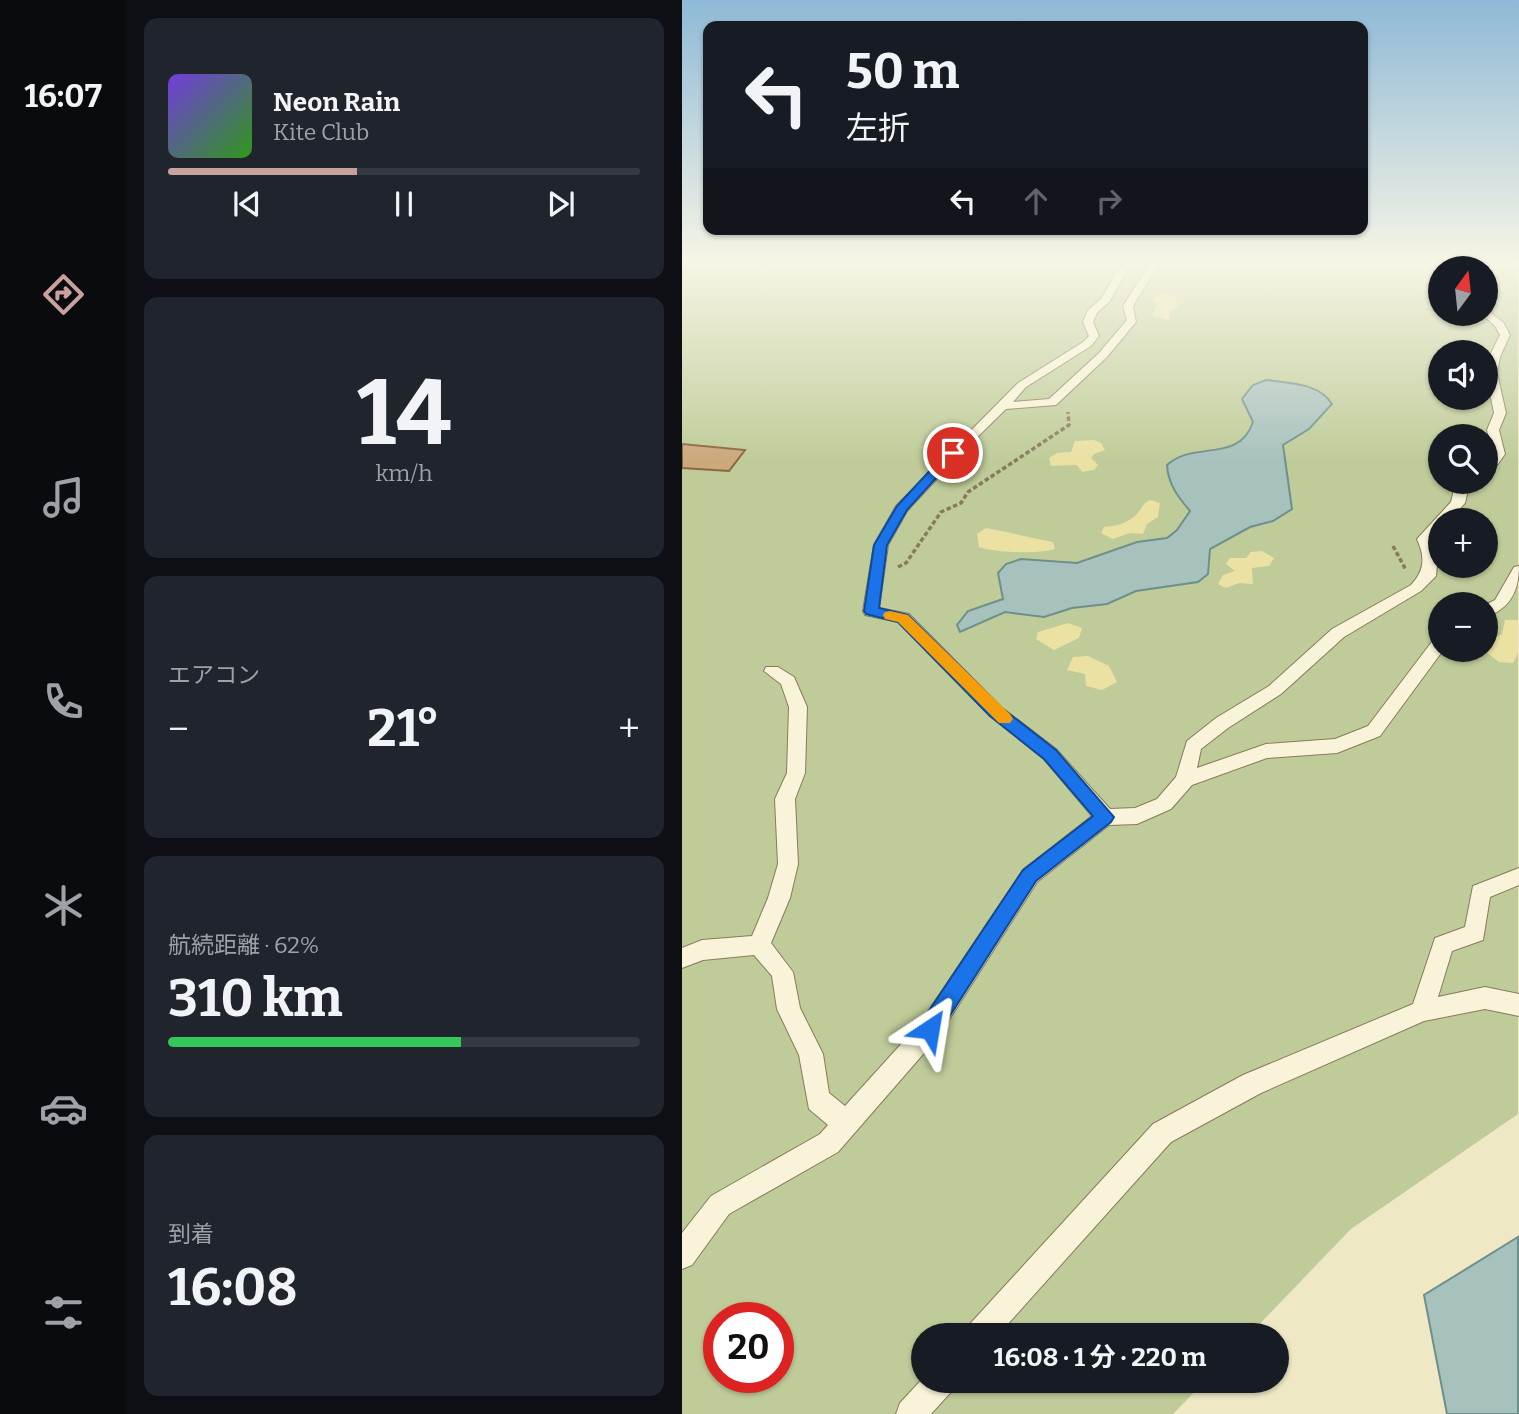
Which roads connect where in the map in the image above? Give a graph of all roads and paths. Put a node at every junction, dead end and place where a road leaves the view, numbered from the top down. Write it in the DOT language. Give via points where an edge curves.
graph roads {
  1 [pos="1091,330"];
  2 [pos="1124,330"];
  3 [pos="1502,330"];
  4 [pos="1052,402"];
  5 [pos="1003,406"];
  6 [pos="1495,424"];
  7 [pos="1518,570"];
  8 [pos="1428,576"];
  9 [pos="876,578"];
  10 [pos="1498,605"];
  11 [pos="1428,659"];
  12 [pos="772,671"];
  13 [pos="1185,780"];
  14 [pos="1105,817"];
  15 [pos="1518,876"];
  16 [pos="759,945"];
  17 [pos="682,958"];
  18 [pos="1518,1005"];
  19 [pos="1422,1012"];
  20 [pos="846,1124"];
  21 [pos="682,1255"];
  22 [pos="990,1323"];
  23 [pos="929,1393"];
  24 [pos="911,1414"];
  1 -- 5 [label="lane" via="1094,336 1087,344 1022,385"];
  2 -- 4 [label="lane"];
  3 -- 6 [label="lane" via="1505,335 1491,360 1490,376 1500,413"];
  4 -- 5 [label="lane"];
  4 -- 9 [label="path" via="1067,411 1069,425 968,492 961,503 941,512 906,563"];
  5 -- 9 [label="lane" via="901,509 881,545"];
  7 -- 10 [label="lane"];
  8 -- 13 [label="lane" via="1416,588 1338,633 1275,690 1193,747"];
  9 -- 14 [label="lane" via="871,611 903,618 996,712 1050,754"];
  11 -- 13 [label="lane" via="1374,731 1336,746 1266,751"];
  12 -- 16 [label="lane" via="788,681 799,707 796,773 785,799 788,864"];
  13 -- 14 [label="lane" via="1164,804 1137,816"];
  14 -- 20 [label="lane" via="1030,876 930,1029"];
  15 -- 19 [label="lane" via="1480,892 1475,933 1443,945"];
  16 -- 17 [label="lane" via="702,950"];
  16 -- 20 [label="lane" via="782,972 789,1009 811,1054 818,1100"];
  18 -- 19 [label="lane" via="1485,998"];
  19 -- 22 [label="lane" via="1252,1084 1162,1133"];
  20 -- 21 [label="lane" via="830,1143 720,1205"];
  23 -- 24 [label="lane"];
}
